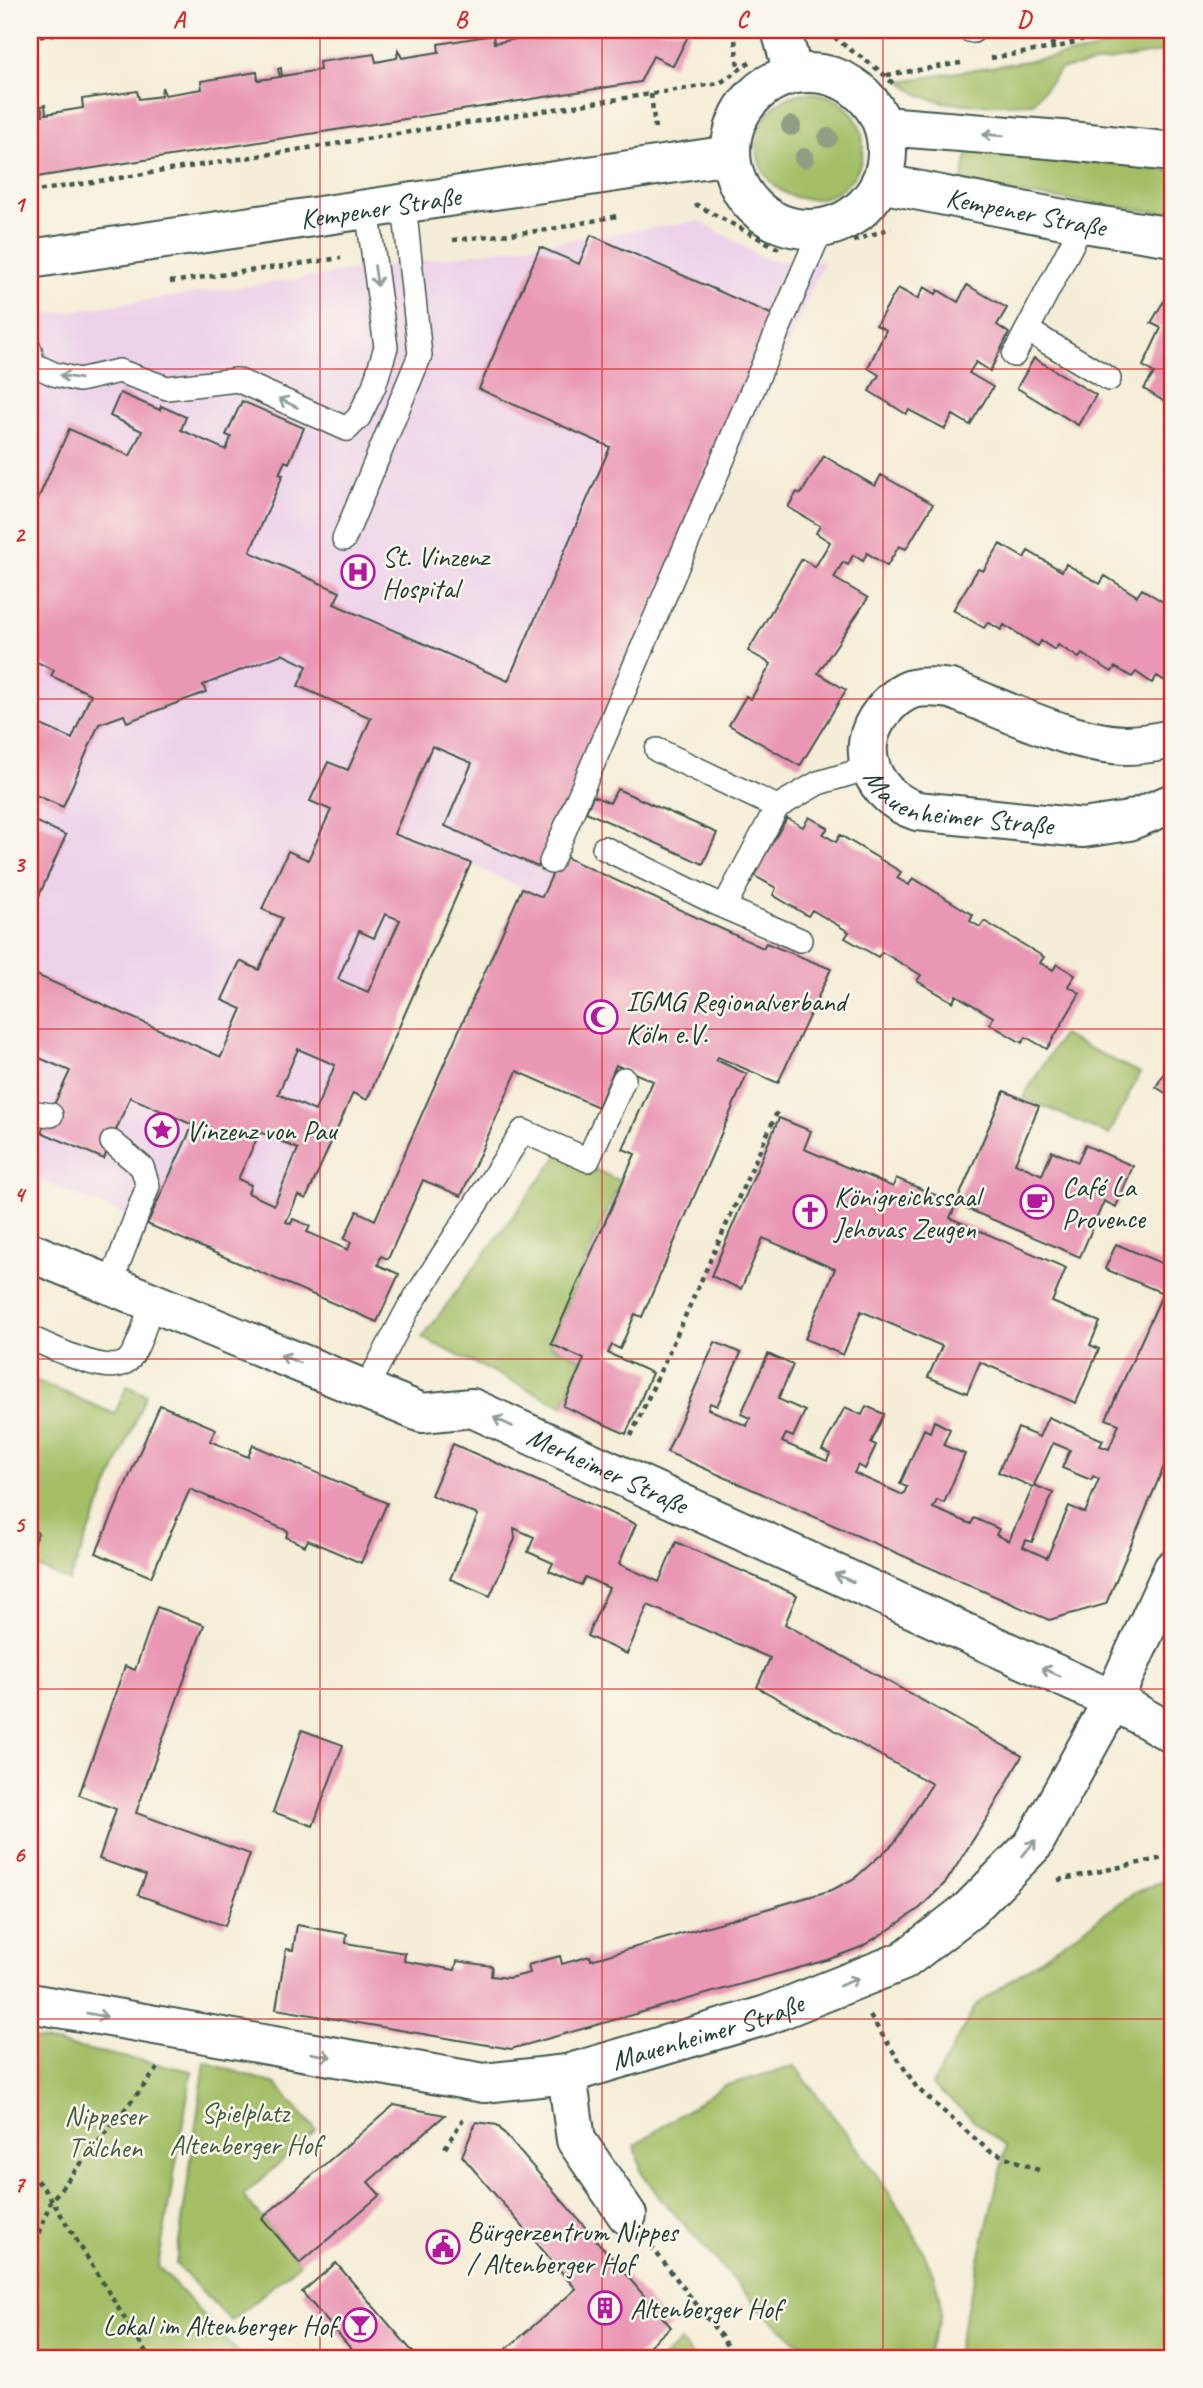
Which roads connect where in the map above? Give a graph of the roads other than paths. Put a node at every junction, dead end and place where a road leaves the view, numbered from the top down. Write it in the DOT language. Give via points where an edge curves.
graph roads {
  1 [pos="787,50"];
  2 [pos="884,126"];
  3 [pos="1131,149"];
  4 [pos="1173,152"];
  5 [pos="730,155"];
  6 [pos="1173,158"];
  7 [pos="880,183"];
  8 [pos="385,206"];
  9 [pos="1083,223"];
  10 [pos="1173,237"];
  11 [pos="818,239"];
  12 [pos="30,259"];
  13 [pos="1027,330"];
  14 [pos="30,350"];
  15 [pos="1014,355"];
  16 [pos="1108,379"];
  17 [pos="344,539"];
  18 [pos="1173,739"];
  19 [pos="657,750"];
  20 [pos="869,768"];
  21 [pos="1173,803"];
  22 [pos="777,807"];
  23 [pos="604,848"];
  24 [pos="551,862"];
  25 [pos="724,907"];
  26 [pos="800,940"];
  27 [pos="624,1079"];
  28 [pos="112,1142"];
  29 [pos="30,1252"];
  30 [pos="110,1285"];
  31 [pos="152,1302"];
  32 [pos="30,1338"];
  33 [pos="365,1390"];
  34 [pos="1173,1569"];
  35 [pos="1113,1700"];
  36 [pos="1173,1734"];
  37 [pos="30,2003"];
  38 [pos="568,2074"];
  39 [pos="627,2215"];
  1 -- 2 [label="street" via="812,72 842,79 867,97"];
  1 -- 5 [label="street" via="737,119"];
  3 -- 2 [label="street, one-way"];
  2 -- 7 [label="street" via="888,153"];
  3 -- 4 [label="street"];
  3 -- 6 [label="street"];
  5 -- 8 [label="street, Kempener Straße"];
  5 -- 11 [label="street" via="735,179 752,206 779,224 807,230"];
  7 -- 9 [label="street, Kempener Straße"];
  7 -- 11 [label="street" via="863,208"];
  8 -- 12 [label="street, Kempener Straße"];
  8 -- 14 [label="lane, one-way" via="373,252 386,347 374,386 359,417 347,429 237,380 167,388 119,371 79,380 32,363"];
  8 -- 17 [label="lane" via="408,245 420,355"];
  9 -- 10 [label="street, Kempener Straße"];
  9 -- 13 [label="lane"];
  11 -- 24 [label="lane"];
  13 -- 15 [label="lane"];
  13 -- 16 [label="lane"];
  18 -- 20 [label="street, Mauenheimer Straße" via="1127,745 1104,742 951,689 932,687 901,694 876,720 868,737"];
  19 -- 22 [label="lane"];
  20 -- 21 [label="street, Mauenheimer Straße" via="891,799 932,814 1083,828 1129,821"];
  20 -- 22 [label="lane" via="817,783"];
  22 -- 25 [label="lane"];
  23 -- 25 [label="lane"];
  25 -- 26 [label="lane"];
  27 -- 33 [label="lane" via="588,1160 523,1131 408,1309"];
  28 -- 30 [label="lane" via="142,1167 148,1186"];
  29 -- 30 [label="street, Merheimer Straße"];
  30 -- 31 [label="street, Merheimer Straße"];
  31 -- 32 [label="lane" via="131,1357 121,1364 102,1367"];
  33 -- 31 [label="street, Merheimer Straße, one-way"];
  35 -- 33 [label="street, Merheimer Straße, one-way" via="472,1408 422,1413"];
  34 -- 35 [label="street, Mauenheimer Straße"];
  35 -- 36 [label="street, Merheimer Straße"];
  38 -- 35 [label="street, Mauenheimer Straße, one-way" via="767,2015 903,1961 969,1910 1033,1845"];
  37 -- 38 [label="street, Mauenheimer Straße, one-way" via="484,2084"];
  38 -- 39 [label="street" via="576,2140"];
}
